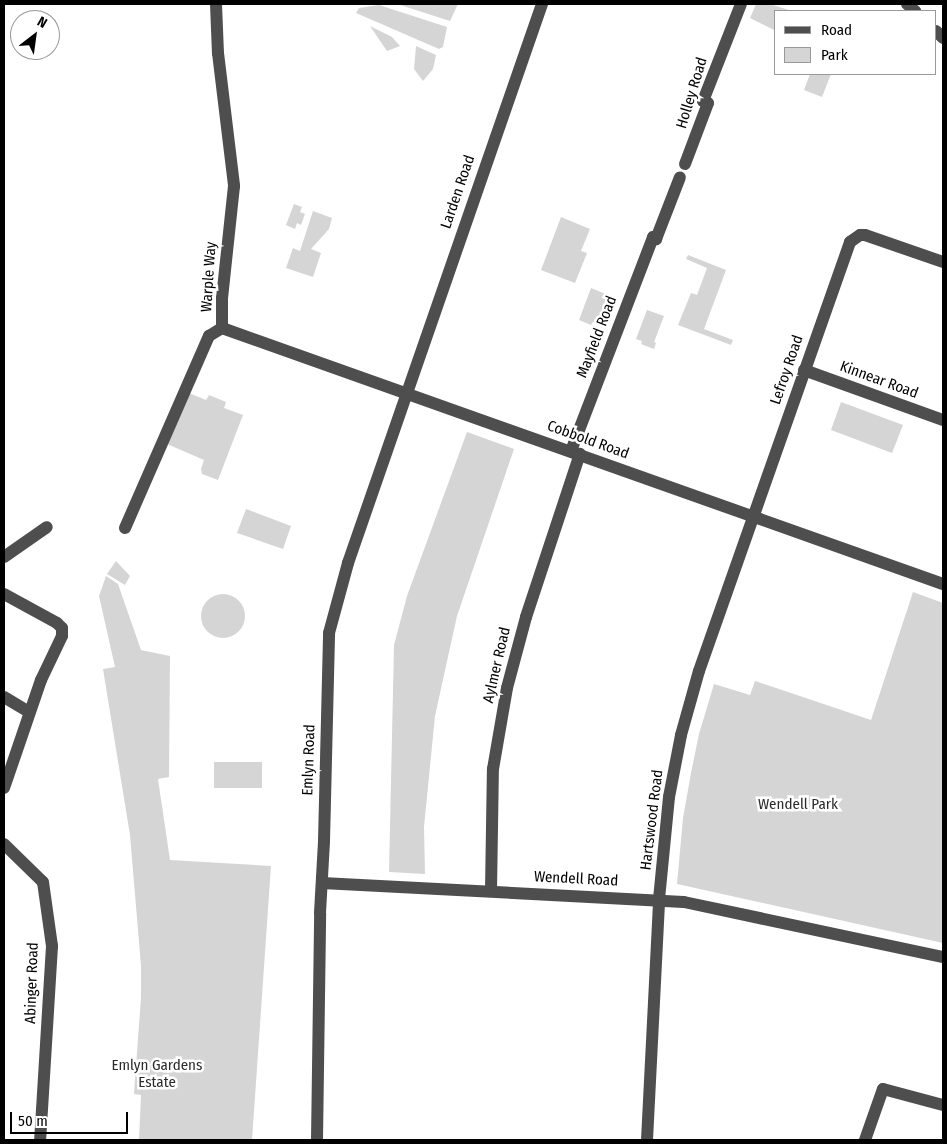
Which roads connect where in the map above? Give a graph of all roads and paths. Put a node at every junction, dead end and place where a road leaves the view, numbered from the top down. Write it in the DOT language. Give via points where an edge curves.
graph roads {
  1 [pos="216,4"];
  2 [pos="542,4"];
  3 [pos="741,4"];
  4 [pos="685,164"];
  5 [pos="680,177"];
  6 [pos="943,262"];
  7 [pos="222,328"];
  8 [pos="804,370"];
  9 [pos="407,392"];
  10 [pos="943,420"];
  11 [pos="575,453"];
  12 [pos="754,516"];
  13 [pos="47,527"];
  14 [pos="125,528"];
  15 [pos="4,557"];
  16 [pos="943,584"];
  17 [pos="4,594"];
  18 [pos="4,697"];
  19 [pos="29,712"];
  20 [pos="4,788"];
  21 [pos="4,844"];
  22 [pos="322,883"];
  23 [pos="491,891"];
  24 [pos="659,900"];
  25 [pos="943,957"];
  26 [pos="943,1105"];
  27 [pos="40,1140"];
  28 [pos="317,1140"];
  29 [pos="647,1140"];
  30 [pos="865,1140"];
  1 -- 7 [label="street, Warple Way" via="218,53 234,186 222,298"];
  2 -- 9 [label="street, Larden Road"];
  3 -- 4 [label="street, Holley Road" via="703,101 708,103"];
  5 -- 11 [label="street, Mayfield Road" via="656,239 653,237"];
  6 -- 8 [label="street, Lefroy Road" via="870,236 855,238 846,251"];
  7 -- 9 [label="street, Cobbold Road"];
  7 -- 14 [label="street, Warple Way" via="209,336"];
  8 -- 10 [label="street, Kinnear Road"];
  8 -- 12 [label="street, Lefroy Road"];
  9 -- 11 [label="street, Cobbold Road"];
  9 -- 22 [label="street, Emlyn Road" via="342,581 329,633"];
  11 -- 12 [label="street, Cobbold Road"];
  11 -- 23 [label="street, Aylmer Road" via="507,688 493,769"];
  12 -- 16 [label="street, Cobbold Road"];
  12 -- 24 [label="street, Hartswood Road" via="699,671 681,735 669,798"];
  13 -- 15 [label="street"];
  17 -- 19 [label="street" via="62,628 62,636"];
  18 -- 19 [label="street"];
  19 -- 20 [label="street"];
  21 -- 27 [label="street, Abinger Road" via="43,882 52,946"];
  22 -- 23 [label="street, Wendell Road"];
  22 -- 28 [label="street, Emlyn Road"];
  23 -- 24 [label="street, Wendell Road"];
  24 -- 25 [label="street, Wendell Road" via="684,902"];
  24 -- 29 [label="street, Hartswood Road"];
  26 -- 30 [label="street" via="883,1089"];
}
